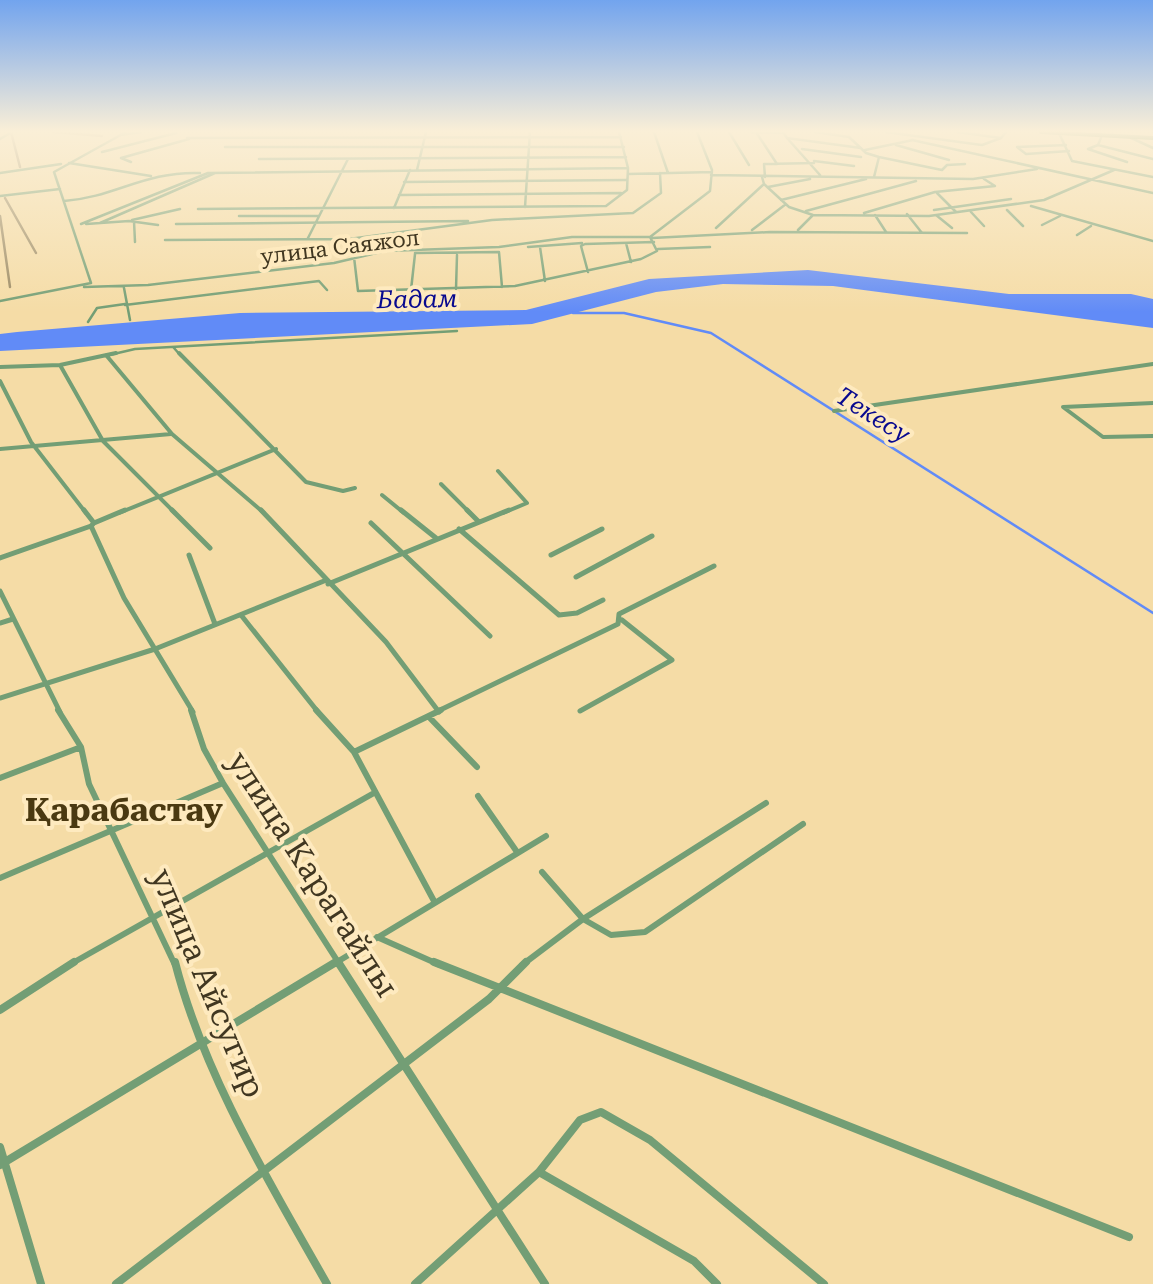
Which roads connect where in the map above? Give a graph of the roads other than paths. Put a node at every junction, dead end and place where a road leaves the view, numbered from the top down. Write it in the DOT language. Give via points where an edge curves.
graph roads {
  1 [pos="35,192"];
  2 [pos="61,192"];
  3 [pos="107,192"];
  4 [pos="162,192"];
  5 [pos="171,192"];
  6 [pos="331,192"];
  7 [pos="400,192"];
  8 [pos="661,192"];
  9 [pos="707,192"];
  10 [pos="759,192"];
  11 [pos="772,192"];
  12 [pos="812,192"];
  13 [pos="876,192"];
  14 [pos="936,192"];
  15 [pos="997,192"];
  16 [pos="1069,192"];
  17 [pos="526,194"];
  18 [pos="624,194"];
  19 [pos="399,195"];
  20 [pos="0,196"];
  21 [pos="64,200"];
  22 [pos="781,200"];
  23 [pos="786,204"];
  24 [pos="949,205"];
  25 [pos="1030,206"];
  26 [pos="525,207"];
  27 [pos="322,208"];
  28 [pos="394,208"];
  29 [pos="198,209"];
  30 [pos="180,210"];
  31 [pos="1008,210"];
  32 [pos="934,211"];
  33 [pos="802,212"];
  34 [pos="956,212"];
  35 [pos="971,212"];
  36 [pos="907,214"];
  37 [pos="812,215"];
  38 [pos="856,215"];
  39 [pos="875,215"];
  40 [pos="239,216"];
  41 [pos="318,216"];
  42 [pos="1060,216"];
  43 [pos="132,221"];
  44 [pos="488,221"];
  45 [pos="100,222"];
  46 [pos="315,223"];
  47 [pos="81,224"];
  48 [pos="176,224"];
  49 [pos="74,225"];
  50 [pos="158,225"];
  51 [pos="1042,225"];
  52 [pos="1094,225"];
  53 [pos="984,226"];
  54 [pos="1023,226"];
  55 [pos="716,228"];
  56 [pos="952,228"];
  57 [pos="752,230"];
  58 [pos="798,230"];
  59 [pos="886,232"];
  60 [pos="922,233"];
  61 [pos="967,233"];
  62 [pos="1077,236"];
  63 [pos="308,238"];
  64 [pos="653,238"];
  65 [pos="165,240"];
  66 [pos="349,240"];
  67 [pos="1153,241"];
  68 [pos="135,242"];
  69 [pos="585,244"];
  70 [pos="626,244"];
  71 [pos="710,247"];
  72 [pos="540,248"];
  73 [pos="658,249"];
  74 [pos="386,251"];
  75 [pos="415,252"];
  76 [pos="499,253"];
  77 [pos="458,255"];
  78 [pos="354,257"];
  79 [pos="631,262"];
  80 [pos="588,272"];
  81 [pos="544,280"];
  82 [pos="91,283"];
  83 [pos="84,287"];
  84 [pos="502,287"];
  85 [pos="100,288"];
  86 [pos="124,288"];
  87 [pos="456,289"];
  88 [pos="327,290"];
  89 [pos="411,290"];
  90 [pos="0,301"];
  91 [pos="125,304"];
  92 [pos="130,320"];
  93 [pos="88,322"];
  94 [pos="457,330"];
  95 [pos="174,348"];
  96 [pos="106,355"];
  97 [pos="1153,364"];
  98 [pos="60,365"];
  99 [pos="0,367"];
  100 [pos="0,381"];
  101 [pos="1153,403"];
  102 [pos="834,411"];
  103 [pos="172,434"];
  104 [pos="1153,436"];
  105 [pos="103,441"];
  106 [pos="34,446"];
  107 [pos="0,449"];
  108 [pos="276,449"];
  109 [pos="498,470"];
  110 [pos="220,472"];
  111 [pos="442,484"];
  112 [pos="354,488"];
  113 [pos="382,494"];
  114 [pos="162,496"];
  115 [pos="479,522"];
  116 [pos="93,524"];
  117 [pos="371,524"];
  118 [pos="459,529"];
  119 [pos="602,529"];
  120 [pos="652,536"];
  121 [pos="436,538"];
  122 [pos="210,548"];
  123 [pos="402,553"];
  124 [pos="190,555"];
  125 [pos="551,555"];
  126 [pos="0,558"];
  127 [pos="714,566"];
  128 [pos="576,576"];
  129 [pos="326,582"];
  130 [pos="0,591"];
  131 [pos="603,600"];
  132 [pos="241,615"];
  133 [pos="13,619"];
  134 [pos="622,620"];
  135 [pos="0,623"];
  136 [pos="215,624"];
  137 [pos="490,636"];
  138 [pos="155,649"];
  139 [pos="43,684"];
  140 [pos="0,698"];
  141 [pos="580,711"];
  142 [pos="439,712"];
  143 [pos="429,717"];
  144 [pos="81,747"];
  145 [pos="354,752"];
  146 [pos="476,767"];
  147 [pos="0,778"];
  148 [pos="223,783"];
  149 [pos="374,793"];
  150 [pos="478,796"];
  151 [pos="766,802"];
  152 [pos="803,824"];
  153 [pos="112,829"];
  154 [pos="546,836"];
  155 [pos="518,852"];
  156 [pos="267,855"];
  157 [pos="542,872"];
  158 [pos="0,878"];
  159 [pos="434,901"];
  160 [pos="583,919"];
  161 [pos="156,920"];
  162 [pos="377,937"];
  163 [pos="340,961"];
  164 [pos="496,990"];
  165 [pos="0,1010"];
  166 [pos="204,1044"];
  167 [pos="404,1061"];
  168 [pos="0,1147"];
  169 [pos="2,1164"];
  170 [pos="264,1172"];
  171 [pos="539,1172"];
  172 [pos="496,1213"];
  173 [pos="1129,1237"];
  174 [pos="41,1284"];
  175 [pos="116,1284"];
  176 [pos="327,1284"];
  177 [pos="415,1284"];
  178 [pos="545,1284"];
  179 [pos="718,1284"];
  180 [pos="824,1284"];
  1 -- 20 [label="street"];
  2 -- 21 [label="street"];
  3 -- 21 [label="street"];
  4 -- 47 [label="street"];
  5 -- 45 [label="street"];
  6 -- 27 [label="street"];
  7 -- 19 [label="street"];
  8 -- 44 [label="street" via="633,213"];
  9 -- 64 [label="street"];
  10 -- 55 [label="street"];
  11 -- 22 [label="street"];
  12 -- 22 [label="street"];
  13 -- 33 [label="street"];
  14 -- 24 [label="street"];
  14 -- 38 [label="street"];
  15 -- 24 [label="street" via="1010,199"];
  16 -- 25 [label="street"];
  17 -- 18 [label="street"];
  17 -- 19 [label="street"];
  17 -- 26 [label="street"];
  18 -- 26 [label="street" via="606,206"];
  19 -- 28 [label="street"];
  21 -- 49 [label="street"];
  22 -- 23 [label="street"];
  23 -- 33 [label="street"];
  23 -- 57 [label="street"];
  24 -- 32 [label="street"];
  24 -- 34 [label="street"];
  25 -- 31 [label="street"];
  25 -- 42 [label="street"];
  26 -- 28 [label="street"];
  27 -- 28 [label="street"];
  27 -- 29 [label="street"];
  27 -- 41 [label="street"];
  30 -- 43 [label="street"];
  31 -- 35 [label="street"];
  31 -- 54 [label="street"];
  32 -- 34 [label="street"];
  32 -- 36 [label="street"];
  32 -- 56 [label="street"];
  33 -- 37 [label="street"];
  34 -- 35 [label="street"];
  35 -- 53 [label="street"];
  36 -- 39 [label="street"];
  36 -- 60 [label="street"];
  37 -- 38 [label="street"];
  37 -- 58 [label="street"];
  38 -- 39 [label="street"];
  39 -- 59 [label="street"];
  40 -- 41 [label="street"];
  41 -- 46 [label="street"];
  42 -- 51 [label="street"];
  42 -- 52 [label="street"];
  43 -- 45 [label="street"];
  43 -- 50 [label="street"];
  43 -- 68 [label="street"];
  44 -- 46 [label="street"];
  44 -- 66 [label="street"];
  45 -- 47 [label="street"];
  46 -- 48 [label="street"];
  46 -- 63 [label="street"];
  47 -- 49 [label="street"];
  49 -- 82 [label="street"];
  52 -- 62 [label="street"];
  52 -- 67 [label="street"];
  60 -- 61 [label="street"];
  60 -- 64 [label="street"];
  63 -- 65 [label="street"];
  63 -- 66 [label="street"];
  64 -- 70 [label="street"];
  64 -- 73 [label="street"];
  64 -- 75 [label="street, улица Саяжол"];
  66 -- 74 [label="street"];
  69 -- 70 [label="street"];
  69 -- 72 [label="street"];
  69 -- 80 [label="street"];
  70 -- 79 [label="street"];
  71 -- 73 [label="street"];
  72 -- 76 [label="street"];
  72 -- 81 [label="street"];
  73 -- 79 [label="street"];
  74 -- 75 [label="street, улица Саяжол"];
  74 -- 78 [label="street, улица Саяжол"];
  75 -- 77 [label="street"];
  75 -- 89 [label="street"];
  76 -- 77 [label="street"];
  76 -- 84 [label="street"];
  77 -- 87 [label="street"];
  78 -- 86 [label="street, улица Саяжол"];
  78 -- 89 [label="street" via="358,291"];
  79 -- 80 [label="street"];
  80 -- 81 [label="street"];
  81 -- 84 [label="street"];
  82 -- 83 [label="street"];
  82 -- 85 [label="street, улица Саяжол"];
  83 -- 85 [label="street"];
  83 -- 90 [label="street"];
  84 -- 87 [label="street"];
  85 -- 86 [label="street, улица Саяжол"];
  86 -- 91 [label="street"];
  87 -- 89 [label="street"];
  88 -- 91 [label="street" via="321,281"];
  91 -- 92 [label="street"];
  91 -- 93 [label="street" via="97,308"];
  94 -- 95 [label="street"];
  95 -- 96 [label="street"];
  95 -- 108 [label="street"];
  96 -- 98 [label="street"];
  96 -- 103 [label="street"];
  97 -- 102 [label="street"];
  98 -- 99 [label="street"];
  98 -- 105 [label="street"];
  100 -- 106 [label="street, улица Карагайлы"];
  101 -- 104 [label="street" via="1063,407 1103,437"];
  103 -- 105 [label="street"];
  103 -- 110 [label="street"];
  105 -- 106 [label="street"];
  105 -- 114 [label="street"];
  106 -- 107 [label="street"];
  106 -- 116 [label="street, улица Карагайлы"];
  108 -- 110 [label="street"];
  108 -- 112 [label="street" via="306,482"];
  109 -- 115 [label="street" via="529,501"];
  110 -- 114 [label="street"];
  110 -- 129 [label="street"];
  111 -- 115 [label="street"];
  113 -- 121 [label="street"];
  114 -- 116 [label="street"];
  114 -- 122 [label="street"];
  115 -- 118 [label="street"];
  116 -- 126 [label="street"];
  116 -- 138 [label="street, улица Карагайлы" via="124,598"];
  117 -- 123 [label="street"];
  118 -- 121 [label="street"];
  118 -- 131 [label="street" via="559,614"];
  119 -- 125 [label="street"];
  120 -- 128 [label="street"];
  121 -- 123 [label="street"];
  123 -- 129 [label="street"];
  123 -- 137 [label="street"];
  124 -- 136 [label="street"];
  127 -- 134 [label="street" via="619,614"];
  129 -- 132 [label="street"];
  129 -- 142 [label="street" via="386,642"];
  130 -- 133 [label="street, улица Айсугир"];
  132 -- 136 [label="street"];
  132 -- 145 [label="street"];
  133 -- 135 [label="street"];
  133 -- 139 [label="street, улица Айсугир"];
  134 -- 141 [label="street" via="672,660"];
  134 -- 142 [label="street"];
  136 -- 138 [label="street"];
  138 -- 139 [label="street"];
  138 -- 148 [label="street, улица Карагайлы" via="200,723 204,749"];
  139 -- 140 [label="street"];
  139 -- 144 [label="street, улица Айсугир"];
  142 -- 143 [label="street"];
  143 -- 145 [label="street"];
  143 -- 146 [label="street"];
  144 -- 147 [label="street"];
  144 -- 153 [label="street, улица Айсугир"];
  145 -- 149 [label="street"];
  148 -- 153 [label="street"];
  148 -- 156 [label="street, улица Карагайлы"];
  149 -- 156 [label="street"];
  149 -- 159 [label="street"];
  150 -- 155 [label="street"];
  151 -- 160 [label="street"];
  152 -- 160 [label="street" via="645,932 598,934"];
  153 -- 158 [label="street"];
  153 -- 161 [label="street, улица Айсугир"];
  154 -- 155 [label="street"];
  155 -- 159 [label="street"];
  156 -- 161 [label="street"];
  156 -- 163 [label="street, улица Карагайлы"];
  157 -- 160 [label="street"];
  159 -- 162 [label="street"];
  160 -- 164 [label="street"];
  161 -- 165 [label="street"];
  161 -- 166 [label="street, улица Айсугир"];
  162 -- 163 [label="street"];
  162 -- 164 [label="street"];
  163 -- 166 [label="street"];
  163 -- 167 [label="street, улица Карагайлы"];
  164 -- 167 [label="street"];
  164 -- 173 [label="street"];
  166 -- 169 [label="street"];
  166 -- 170 [label="street, улица Айсугир"];
  167 -- 170 [label="street"];
  167 -- 172 [label="street, улица Карагайлы"];
  168 -- 169 [label="street"];
  169 -- 174 [label="street"];
  170 -- 175 [label="street"];
  170 -- 176 [label="street, улица Айсугир"];
  171 -- 172 [label="street"];
  171 -- 179 [label="street" via="694,1262"];
  171 -- 180 [label="street" via="580,1120 600,1112 650,1140"];
  172 -- 177 [label="street"];
  172 -- 178 [label="street, улица Карагайлы"];
}
